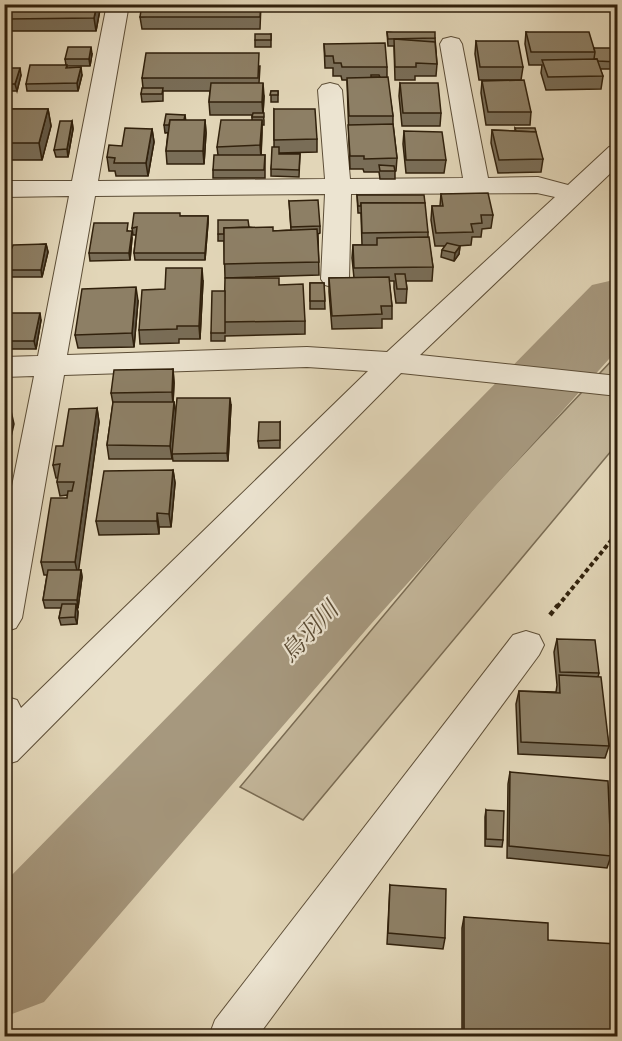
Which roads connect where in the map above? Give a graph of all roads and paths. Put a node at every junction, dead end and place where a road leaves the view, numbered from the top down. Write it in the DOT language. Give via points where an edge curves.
graph roads {
  1 [pos="118,4"];
  2 [pos="451,44"];
  3 [pos="330,90"];
  4 [pos="618,152"];
  5 [pos="477,185"];
  6 [pos="338,186"];
  7 [pos="82,188"];
  8 [pos="4,189"];
  9 [pos="572,194"];
  10 [pos="336,279"];
  11 [pos="405,363"];
  12 [pos="4,367"];
  13 [pos="50,367"];
  14 [pos="618,386"];
  15 [pos="618,532"];
  16 [pos="4,618"];
  17 [pos="526,645"];
  18 [pos="8,733"];
  19 [pos="231,1036"];
  1 -- 7 [label="street"];
  2 -- 5 [label="street"];
  3 -- 6 [label="street"];
  4 -- 9 [label="street"];
  5 -- 6 [label="street"];
  5 -- 9 [label="street" via="538,185"];
  6 -- 7 [label="street"];
  6 -- 10 [label="street"];
  7 -- 8 [label="street"];
  7 -- 13 [label="street"];
  9 -- 11 [label="street"];
  11 -- 13 [label="street" via="308,357"];
  11 -- 14 [label="street"];
  11 -- 18 [label="street"];
  12 -- 13 [label="street"];
  13 -- 16 [label="street"];
  15 -- 17 [label="path"];
  17 -- 19 [label="street"];
}
